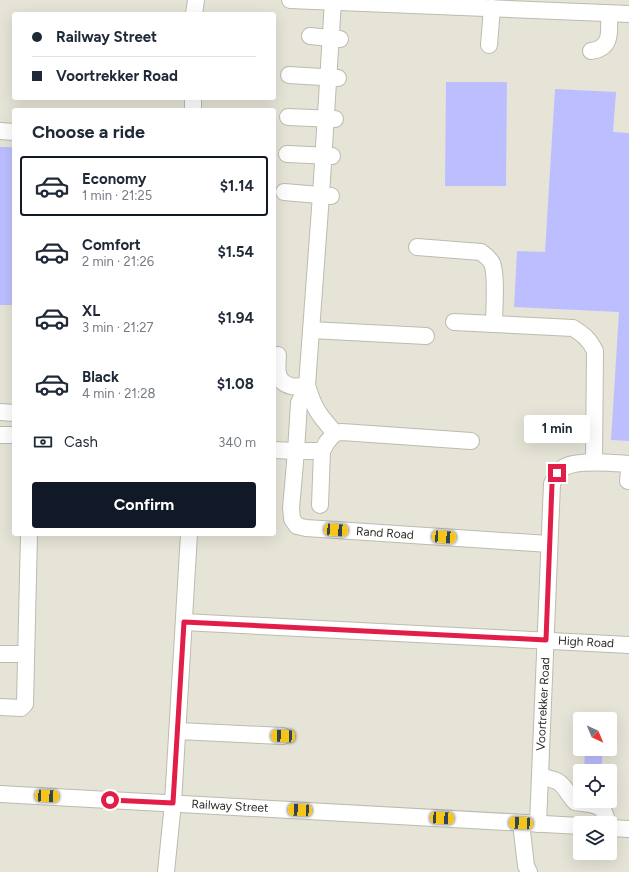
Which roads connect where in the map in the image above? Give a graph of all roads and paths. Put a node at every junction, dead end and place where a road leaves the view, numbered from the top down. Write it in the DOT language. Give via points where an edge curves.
graph roads {
  1 [pos="196,0"];
  2 [pos="290,0"];
  3 [pos="312,0"];
  4 [pos="333,1"];
  5 [pos="541,5"];
  6 [pos="492,8"];
  7 [pos="194,12"];
  8 [pos="609,14"];
  9 [pos="629,14"];
  10 [pos="310,36"];
  11 [pos="335,39"];
  12 [pos="489,45"];
  13 [pos="591,51"];
  14 [pos="289,75"];
  15 [pos="333,78"];
  16 [pos="288,117"];
  17 [pos="330,118"];
  18 [pos="0,132"];
  19 [pos="12,132"];
  20 [pos="287,154"];
  21 [pos="328,156"];
  22 [pos="284,192"];
  23 [pos="326,195"];
  24 [pos="417,247"];
  25 [pos="454,322"];
  26 [pos="494,324"];
  27 [pos="311,330"];
  28 [pos="426,336"];
  29 [pos="278,355"];
  30 [pos="307,385"];
  31 [pos="0,412"];
  32 [pos="12,413"];
  33 [pos="335,433"];
  34 [pos="0,435"];
  35 [pos="12,435"];
  36 [pos="472,441"];
  37 [pos="276,450"];
  38 [pos="296,451"];
  39 [pos="322,451"];
  40 [pos="594,462"];
  41 [pos="629,464"];
  42 [pos="320,505"];
  43 [pos="29,536"];
  44 [pos="189,536"];
  45 [pos="549,544"];
  46 [pos="184,622"];
  47 [pos="546,640"];
  48 [pos="629,645"];
  49 [pos="0,654"];
  50 [pos="26,654"];
  51 [pos="0,706"];
  52 [pos="178,731"];
  53 [pos="283,736"];
  54 [pos="540,777"];
  55 [pos="0,794"];
  56 [pos="573,799"];
  57 [pos="173,803"];
  58 [pos="521,823"];
  59 [pos="538,824"];
  60 [pos="573,826"];
  61 [pos="617,828"];
  62 [pos="629,829"];
  63 [pos="166,872"];
  64 [pos="529,872"];
  1 -- 7 [label="street"];
  2 -- 3 [label="street"];
  3 -- 4 [label="street"];
  4 -- 6 [label="street"];
  4 -- 11 [label="street"];
  5 -- 6 [label="street"];
  5 -- 8 [label="street"];
  6 -- 12 [label="street"];
  8 -- 9 [label="street"];
  8 -- 13 [label="street" via="609,36 605,45 599,50"];
  10 -- 11 [label="street"];
  11 -- 15 [label="street"];
  14 -- 15 [label="street"];
  15 -- 17 [label="street"];
  16 -- 17 [label="street"];
  17 -- 21 [label="street"];
  18 -- 19 [label="street"];
  20 -- 21 [label="street"];
  21 -- 23 [label="street"];
  22 -- 23 [label="street"];
  23 -- 27 [label="street"];
  24 -- 26 [label="street" via="481,252 488,257 494,274"];
  25 -- 26 [label="street"];
  26 -- 40 [label="street" via="572,328 590,341 595,351"];
  27 -- 28 [label="street"];
  27 -- 30 [label="street"];
  29 -- 30 [label="street" via="276,372 282,381 291,386"];
  30 -- 33 [label="street" via="315,409"];
  30 -- 38 [label="street" via="299,403"];
  31 -- 32 [label="street"];
  33 -- 36 [label="street"];
  33 -- 39 [label="street"];
  34 -- 35 [label="street"];
  37 -- 38 [label="street"];
  38 -- 39 [label="street"];
  38 -- 45 [label="street, Rand Road" via="291,508 292,518 297,526"];
  39 -- 42 [label="street"];
  40 -- 41 [label="street"];
  40 -- 45 [label="street, Voortrekker Road" via="572,464 557,473 552,484"];
  43 -- 50 [label="street"];
  44 -- 46 [label="street"];
  45 -- 47 [label="street, Voortrekker Road"];
  46 -- 47 [label="street, High Road"];
  46 -- 52 [label="street"];
  47 -- 48 [label="street, High Road"];
  47 -- 54 [label="street, Voortrekker Road"];
  49 -- 50 [label="street"];
  50 -- 51 [label="street" via="25,704 21,708"];
  52 -- 53 [label="street"];
  52 -- 57 [label="street"];
  54 -- 56 [label="street" via="560,782"];
  54 -- 59 [label="street, Voortrekker Road"];
  55 -- 57 [label="street, Railway Street"];
  57 -- 58 [label="street, Railway Street"];
  57 -- 63 [label="street"];
  58 -- 59 [label="street, Railway Street"];
  58 -- 64 [label="street"];
  59 -- 60 [label="street, Railway Street"];
  61 -- 62 [label="street"];
}
